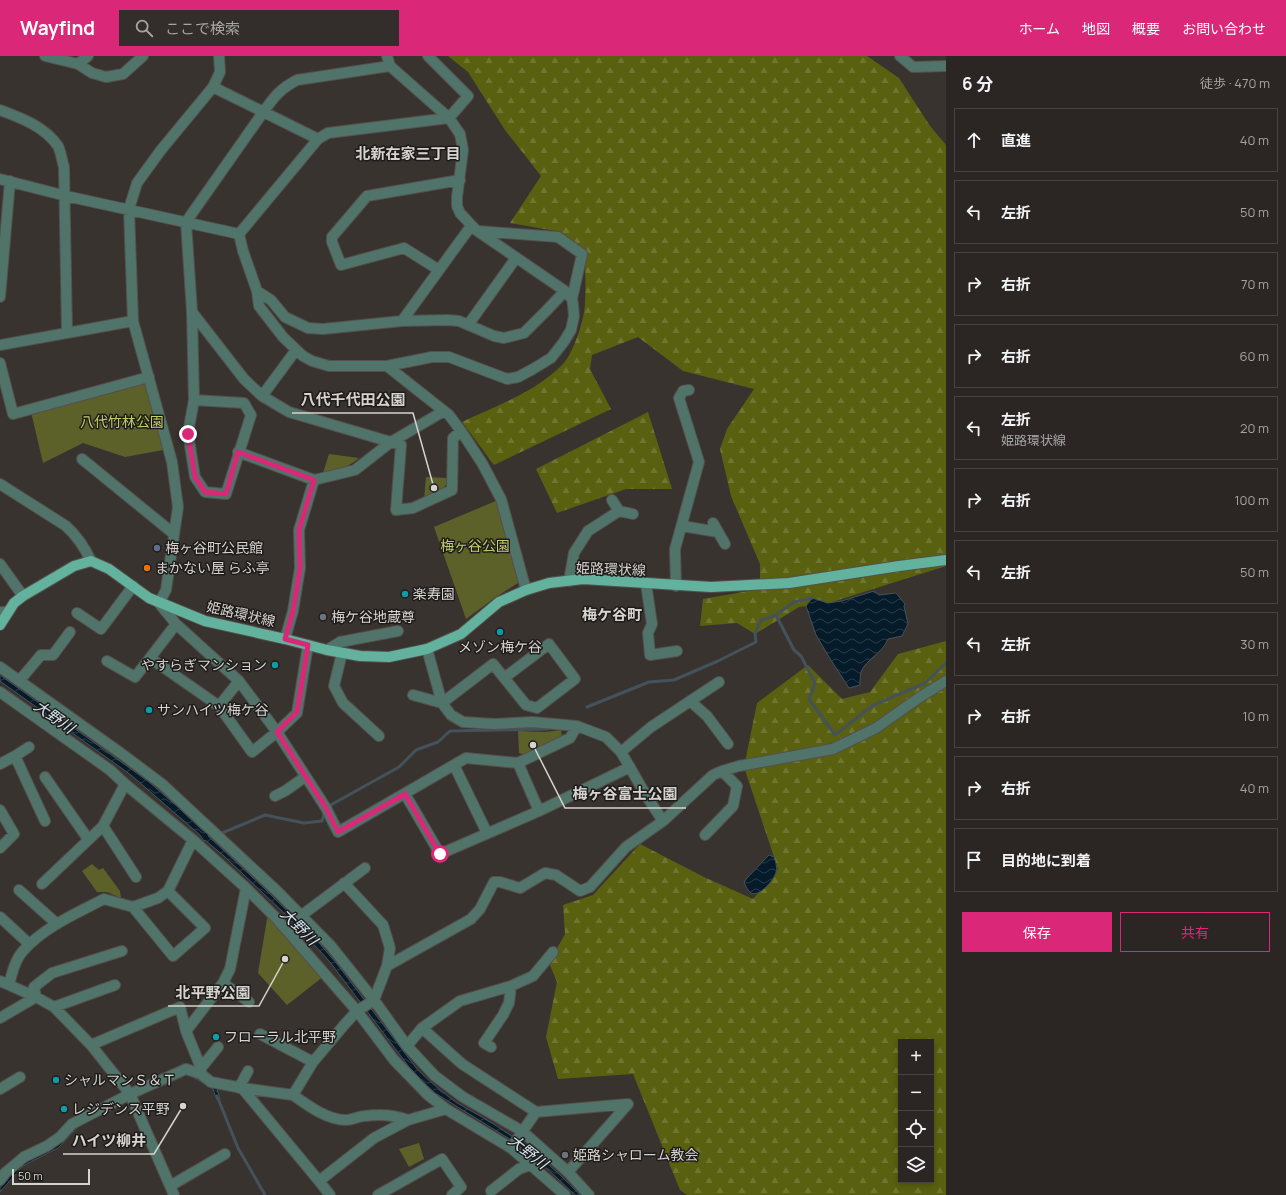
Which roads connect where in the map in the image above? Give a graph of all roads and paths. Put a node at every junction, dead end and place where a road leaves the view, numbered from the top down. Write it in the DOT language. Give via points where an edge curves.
graph roads {
  1 [pos="45,56"];
  2 [pos="88,56"];
  3 [pos="143,56"];
  4 [pos="219,56"];
  5 [pos="428,56"];
  6 [pos="900,56"];
  7 [pos="389,61"];
  8 [pos="933,61"];
  9 [pos="78,64"];
  10 [pos="946,66"];
  11 [pos="213,87"];
  12 [pos="0,110"];
  13 [pos="264,111"];
  14 [pos="450,118"];
  15 [pos="318,139"];
  16 [pos="0,179"];
  17 [pos="460,180"];
  18 [pos="10,181"];
  19 [pos="66,196"];
  20 [pos="129,209"];
  21 [pos="186,222"];
  22 [pos="474,228"];
  23 [pos="239,234"];
  24 [pos="516,258"];
  25 [pos="439,270"];
  26 [pos="565,290"];
  27 [pos="257,291"];
  28 [pos="0,297"];
  29 [pos="572,299"];
  30 [pos="192,312"];
  31 [pos="133,321"];
  32 [pos="402,321"];
  33 [pos="468,324"];
  34 [pos="67,332"];
  35 [pos="0,345"];
  36 [pos="296,350"];
  37 [pos="0,363"];
  38 [pos="387,366"];
  39 [pos="149,377"];
  40 [pos="689,390"];
  41 [pos="262,396"];
  42 [pos="194,400"];
  43 [pos="444,411"];
  44 [pos="461,431"];
  45 [pos="391,442"];
  46 [pos="238,452"];
  47 [pos="82,459"];
  48 [pos="314,480"];
  49 [pos="0,484"];
  50 [pos="612,500"];
  51 [pos="619,511"];
  52 [pos="633,514"];
  53 [pos="682,526"];
  54 [pos="174,534"];
  55 [pos="725,544"];
  56 [pos="946,560"];
  57 [pos="91,561"];
  58 [pos="0,564"];
  59 [pos="569,581"];
  60 [pos="646,584"];
  61 [pos="133,586"];
  62 [pos="676,586"];
  63 [pos="526,590"];
  64 [pos="23,596"];
  65 [pos="159,603"];
  66 [pos="4,612"];
  67 [pos="77,613"];
  68 [pos="176,624"];
  69 [pos="0,625"];
  70 [pos="398,631"];
  71 [pos="70,632"];
  72 [pos="285,639"];
  73 [pos="308,645"];
  74 [pos="327,650"];
  75 [pos="427,650"];
  76 [pos="677,651"];
  77 [pos="342,653"];
  78 [pos="150,658"];
  79 [pos="107,661"];
  80 [pos="0,667"];
  81 [pos="504,678"];
  82 [pos="20,680"];
  83 [pos="238,680"];
  84 [pos="946,681"];
  85 [pos="719,682"];
  86 [pos="0,692"];
  87 [pos="414,695"];
  88 [pos="690,701"];
  89 [pos="442,703"];
  90 [pos="219,706"];
  91 [pos="576,726"];
  92 [pos="277,732"];
  93 [pos="379,736"];
  94 [pos="728,744"];
  95 [pos="29,747"];
  96 [pos="621,752"];
  97 [pos="15,756"];
  98 [pos="518,763"];
  99 [pos="0,764"];
  100 [pos="454,765"];
  101 [pos="630,767"];
  102 [pos="722,771"];
  103 [pos="306,776"];
  104 [pos="46,778"];
  105 [pos="125,784"];
  106 [pos="405,794"];
  107 [pos="275,796"];
  108 [pos="539,811"];
  109 [pos="1,815"];
  110 [pos="45,821"];
  111 [pos="663,822"];
  112 [pos="103,826"];
  113 [pos="488,833"];
  114 [pos="705,835"];
  115 [pos="88,839"];
  116 [pos="193,840"];
  117 [pos="0,848"];
  118 [pos="365,868"];
  119 [pos="136,877"];
  120 [pos="344,883"];
  121 [pos="42,884"];
  122 [pos="246,888"];
  123 [pos="19,890"];
  124 [pos="168,891"];
  125 [pos="133,907"];
  126 [pos="302,915"];
  127 [pos="0,917"];
  128 [pos="57,924"];
  129 [pos="26,941"];
  130 [pos="122,951"];
  131 [pos="553,952"];
  132 [pos="387,966"];
  133 [pos="4,983"];
  134 [pos="223,983"];
  135 [pos="115,985"];
  136 [pos="511,986"];
  137 [pos="36,997"];
  138 [pos="374,1000"];
  139 [pos="249,1002"];
  140 [pos="54,1007"];
  141 [pos="357,1011"];
  142 [pos="0,1018"];
  143 [pos="422,1028"];
  144 [pos="186,1032"];
  145 [pos="260,1034"];
  146 [pos="91,1045"];
  147 [pos="218,1046"];
  148 [pos="407,1046"];
  149 [pos="491,1047"];
  150 [pos="313,1062"];
  151 [pos="201,1071"];
  152 [pos="248,1071"];
  153 [pos="20,1077"];
  154 [pos="240,1088"];
  155 [pos="0,1089"];
  156 [pos="130,1094"];
  157 [pos="293,1095"];
  158 [pos="446,1109"];
  159 [pos="536,1112"];
  160 [pos="408,1120"];
  161 [pos="522,1131"];
  162 [pos="510,1148"];
  163 [pos="225,1154"];
  164 [pos="530,1165"];
  165 [pos="568,1172"];
  166 [pos="0,1180"];
  167 [pos="319,1181"];
  168 [pos="172,1191"];
  169 [pos="491,1191"];
  170 [pos="561,1194"];
  171 [pos="330,1195"];
  172 [pos="378,1195"];
  173 [pos="452,1195"];
  174 [pos="589,1195"];
  1 -- 9 [label="street"];
  2 -- 9 [label="street"];
  3 -- 9 [label="street" via="124,74 106,77 92,73"];
  4 -- 11 [label="street" via="220,72"];
  5 -- 14 [label="street" via="468,96"];
  6 -- 8 [label="street" via="913,67"];
  7 -- 13 [label="street" via="297,80 281,90"];
  7 -- 14 [label="street"];
  8 -- 10 [label="street"];
  11 -- 13 [label="street"];
  11 -- 20 [label="street" via="137,183"];
  12 -- 19 [label="street" via="30,122 58,147 64,167"];
  13 -- 15 [label="street"];
  13 -- 21 [label="street"];
  14 -- 15 [label="street" via="328,133"];
  14 -- 17 [label="street" via="460,134 463,150"];
  15 -- 23 [label="street"];
  16 -- 18 [label="street"];
  17 -- 22 [label="street" via="457,206"];
  17 -- 25 [label="street" via="367,196 332,237 341,265 404,248"];
  18 -- 19 [label="street"];
  18 -- 28 [label="street"];
  19 -- 20 [label="street"];
  19 -- 34 [label="street"];
  20 -- 21 [label="street"];
  20 -- 31 [label="street"];
  21 -- 23 [label="street"];
  21 -- 30 [label="street"];
  22 -- 24 [label="street"];
  22 -- 25 [label="street"];
  22 -- 29 [label="street" via="558,236 582,254"];
  23 -- 27 [label="street"];
  24 -- 26 [label="street"];
  24 -- 33 [label="street"];
  25 -- 32 [label="street"];
  26 -- 29 [label="street"];
  26 -- 33 [label="street" via="524,333 504,338"];
  27 -- 32 [label="street" via="271,300 285,316 308,328 323,329"];
  27 -- 36 [label="street" via="259,306"];
  29 -- 38 [label="street" via="572,330 563,343 551,358 518,377 507,379 449,357 432,357"];
  30 -- 41 [label="street" via="244,379"];
  30 -- 42 [label="street"];
  31 -- 34 [label="street"];
  31 -- 39 [label="street"];
  32 -- 33 [label="street" via="448,320"];
  34 -- 35 [label="street"];
  36 -- 38 [label="street" via="312,361 329,366"];
  36 -- 41 [label="street"];
  37 -- 39 [label="street" via="13,414"];
  38 -- 43 [label="street"];
  39 -- 54 [label="street" via="172,462 178,507"];
  40 -- 53 [label="street" via="683,391 679,398 693,430 699,462"];
  41 -- 45 [label="street" via="289,412"];
  42 -- 46 [label="street" via="244,403 251,415"];
  42 -- 46 [label="street" via="188,434 195,477 205,492 226,494"];
  43 -- 44 [label="street"];
  43 -- 45 [label="street"];
  44 -- 45 [label="street" via="453,438 452,490 413,508 396,510 401,445"];
  44 -- 63 [label="street" via="501,499"];
  45 -- 48 [label="street" via="355,470"];
  46 -- 48 [label="street"];
  47 -- 54 [label="street"];
  48 -- 72 [label="street" via="299,530 300,568 293,611"];
  49 -- 57 [label="street" via="66,526"];
  50 -- 51 [label="street"];
  51 -- 52 [label="street"];
  51 -- 59 [label="street" via="588,532 574,554"];
  53 -- 55 [label="street" via="715,528"];
  53 -- 62 [label="street" via="675,549"];
  54 -- 65 [label="street" via="166,590"];
  56 -- 62 [label="main road, 姫路環状線" via="788,583"];
  57 -- 61 [label="main road, 姫路環状線" via="109,569"];
  57 -- 64 [label="main road" via="74,566"];
  58 -- 64 [label="street"];
  59 -- 60 [label="main road, 姫路環状線"];
  59 -- 63 [label="main road, 姫路環状線" via="549,583"];
  60 -- 62 [label="main road, 姫路環状線"];
  60 -- 76 [label="street" via="652,624 648,633 650,655"];
  61 -- 65 [label="main road, 姫路環状線"];
  61 -- 67 [label="street" via="101,629"];
  63 -- 75 [label="main road, 姫路環状線" via="499,602 461,634"];
  64 -- 66 [label="main road"];
  65 -- 68 [label="street"];
  65 -- 72 [label="main road, 姫路環状線" via="205,621"];
  66 -- 69 [label="main road"];
  68 -- 78 [label="street"];
  68 -- 83 [label="street"];
  70 -- 74 [label="street" via="340,642"];
  71 -- 82 [label="street" via="53,655 41,655"];
  72 -- 73 [label="main road, 姫路環状線"];
  73 -- 74 [label="main road, 姫路環状線"];
  73 -- 92 [label="street" via="297,712"];
  74 -- 77 [label="main road, 姫路環状線"];
  75 -- 77 [label="main road, 姫路環状線" via="389,657"];
  75 -- 89 [label="street"];
  77 -- 93 [label="street" via="334,686 343,703"];
  78 -- 79 [label="street" via="135,677"];
  78 -- 90 [label="street"];
  80 -- 82 [label="street"];
  81 -- 89 [label="street" via="550,644 575,679 537,708 526,705 493,664"];
  82 -- 126 [label="street" via="162,784"];
  83 -- 90 [label="street"];
  83 -- 92 [label="street"];
  84 -- 102 [label="street" via="876,728 833,749"];
  85 -- 88 [label="street"];
  86 -- 105 [label="street" via="110,770"];
  87 -- 89 [label="street"];
  88 -- 94 [label="street" via="707,716"];
  88 -- 96 [label="street" via="651,727"];
  89 -- 91 [label="street" via="451,715 463,722 532,722"];
  90 -- 92 [label="street" via="252,752"];
  91 -- 96 [label="street" via="606,737"];
  91 -- 98 [label="street" via="570,738"];
  92 -- 103 [label="street"];
  95 -- 97 [label="street"];
  96 -- 101 [label="street"];
  97 -- 99 [label="street"];
  97 -- 110 [label="street"];
  98 -- 100 [label="street" via="466,758"];
  98 -- 108 [label="street"];
  100 -- 106 [label="street"];
  100 -- 113 [label="street"];
  101 -- 108 [label="street"];
  101 -- 111 [label="street"];
  102 -- 111 [label="street" via="713,775"];
  102 -- 114 [label="street" via="737,786 733,806"];
  103 -- 106 [label="street" via="338,832"];
  103 -- 107 [label="street"];
  104 -- 115 [label="street"];
  105 -- 112 [label="street"];
  105 -- 116 [label="street"];
  106 -- 113 [label="street" via="440,854"];
  108 -- 113 [label="street"];
  109 -- 117 [label="street" via="14,834"];
  111 -- 132 [label="street" via="626,847 590,887 580,891 556,875 545,873 520,888 494,882 480,909 471,919"];
  112 -- 115 [label="street"];
  112 -- 119 [label="street"];
  115 -- 121 [label="street"];
  116 -- 122 [label="street"];
  116 -- 124 [label="street"];
  118 -- 120 [label="street"];
  120 -- 126 [label="street"];
  120 -- 132 [label="street" via="383,925 390,948"];
  122 -- 134 [label="street" via="230,969"];
  122 -- 141 [label="street" via="276,918"];
  123 -- 128 [label="street"];
  124 -- 125 [label="street" via="158,898"];
  124 -- 125 [label="street" via="205,928 173,956"];
  125 -- 128 [label="street" via="104,899"];
  126 -- 138 [label="street" via="331,946"];
  127 -- 129 [label="street"];
  128 -- 133 [label="street" via="23,951"];
  130 -- 137 [label="street" via="52,973 34,987"];
  131 -- 136 [label="street" via="533,976"];
  132 -- 138 [label="street"];
  133 -- 137 [label="street"];
  134 -- 139 [label="street"];
  134 -- 144 [label="street"];
  135 -- 140 [label="street"];
  136 -- 143 [label="street" via="460,1001"];
  136 -- 149 [label="street" via="509,1003 503,1016 484,1043"];
  137 -- 140 [label="street"];
  137 -- 142 [label="street"];
  138 -- 141 [label="street"];
  138 -- 148 [label="street"];
  140 -- 146 [label="street"];
  141 -- 150 [label="street"];
  141 -- 158 [label="street" via="394,1060 428,1095"];
  143 -- 148 [label="street"];
  143 -- 159 [label="street" via="462,1064"];
  144 -- 146 [label="street" via="180,1007"];
  144 -- 151 [label="street"];
  145 -- 150 [label="street"];
  146 -- 156 [label="street"];
  147 -- 151 [label="street"];
  148 -- 161 [label="street" via="435,1076 463,1097"];
  150 -- 157 [label="street"];
  151 -- 154 [label="street" via="211,1082"];
  151 -- 156 [label="street" via="186,1069"];
  152 -- 154 [label="street"];
  153 -- 155 [label="street"];
  154 -- 157 [label="street"];
  154 -- 167 [label="street"];
  156 -- 166 [label="street" via="72,1124 47,1146 24,1157"];
  156 -- 168 [label="street"];
  157 -- 160 [label="street" via="312,1109 346,1120 379,1115"];
  158 -- 160 [label="street"];
  158 -- 162 [label="street"];
  159 -- 161 [label="street"];
  159 -- 165 [label="street" via="628,1104"];
  160 -- 167 [label="street" via="374,1138"];
  161 -- 162 [label="street"];
  161 -- 165 [label="street"];
  162 -- 164 [label="street"];
  163 -- 168 [label="street"];
  164 -- 169 [label="street" via="519,1169"];
  164 -- 170 [label="street"];
  165 -- 174 [label="street"];
  167 -- 171 [label="street"];
  172 -- 173 [label="street" via="442,1159 461,1188"];
}
